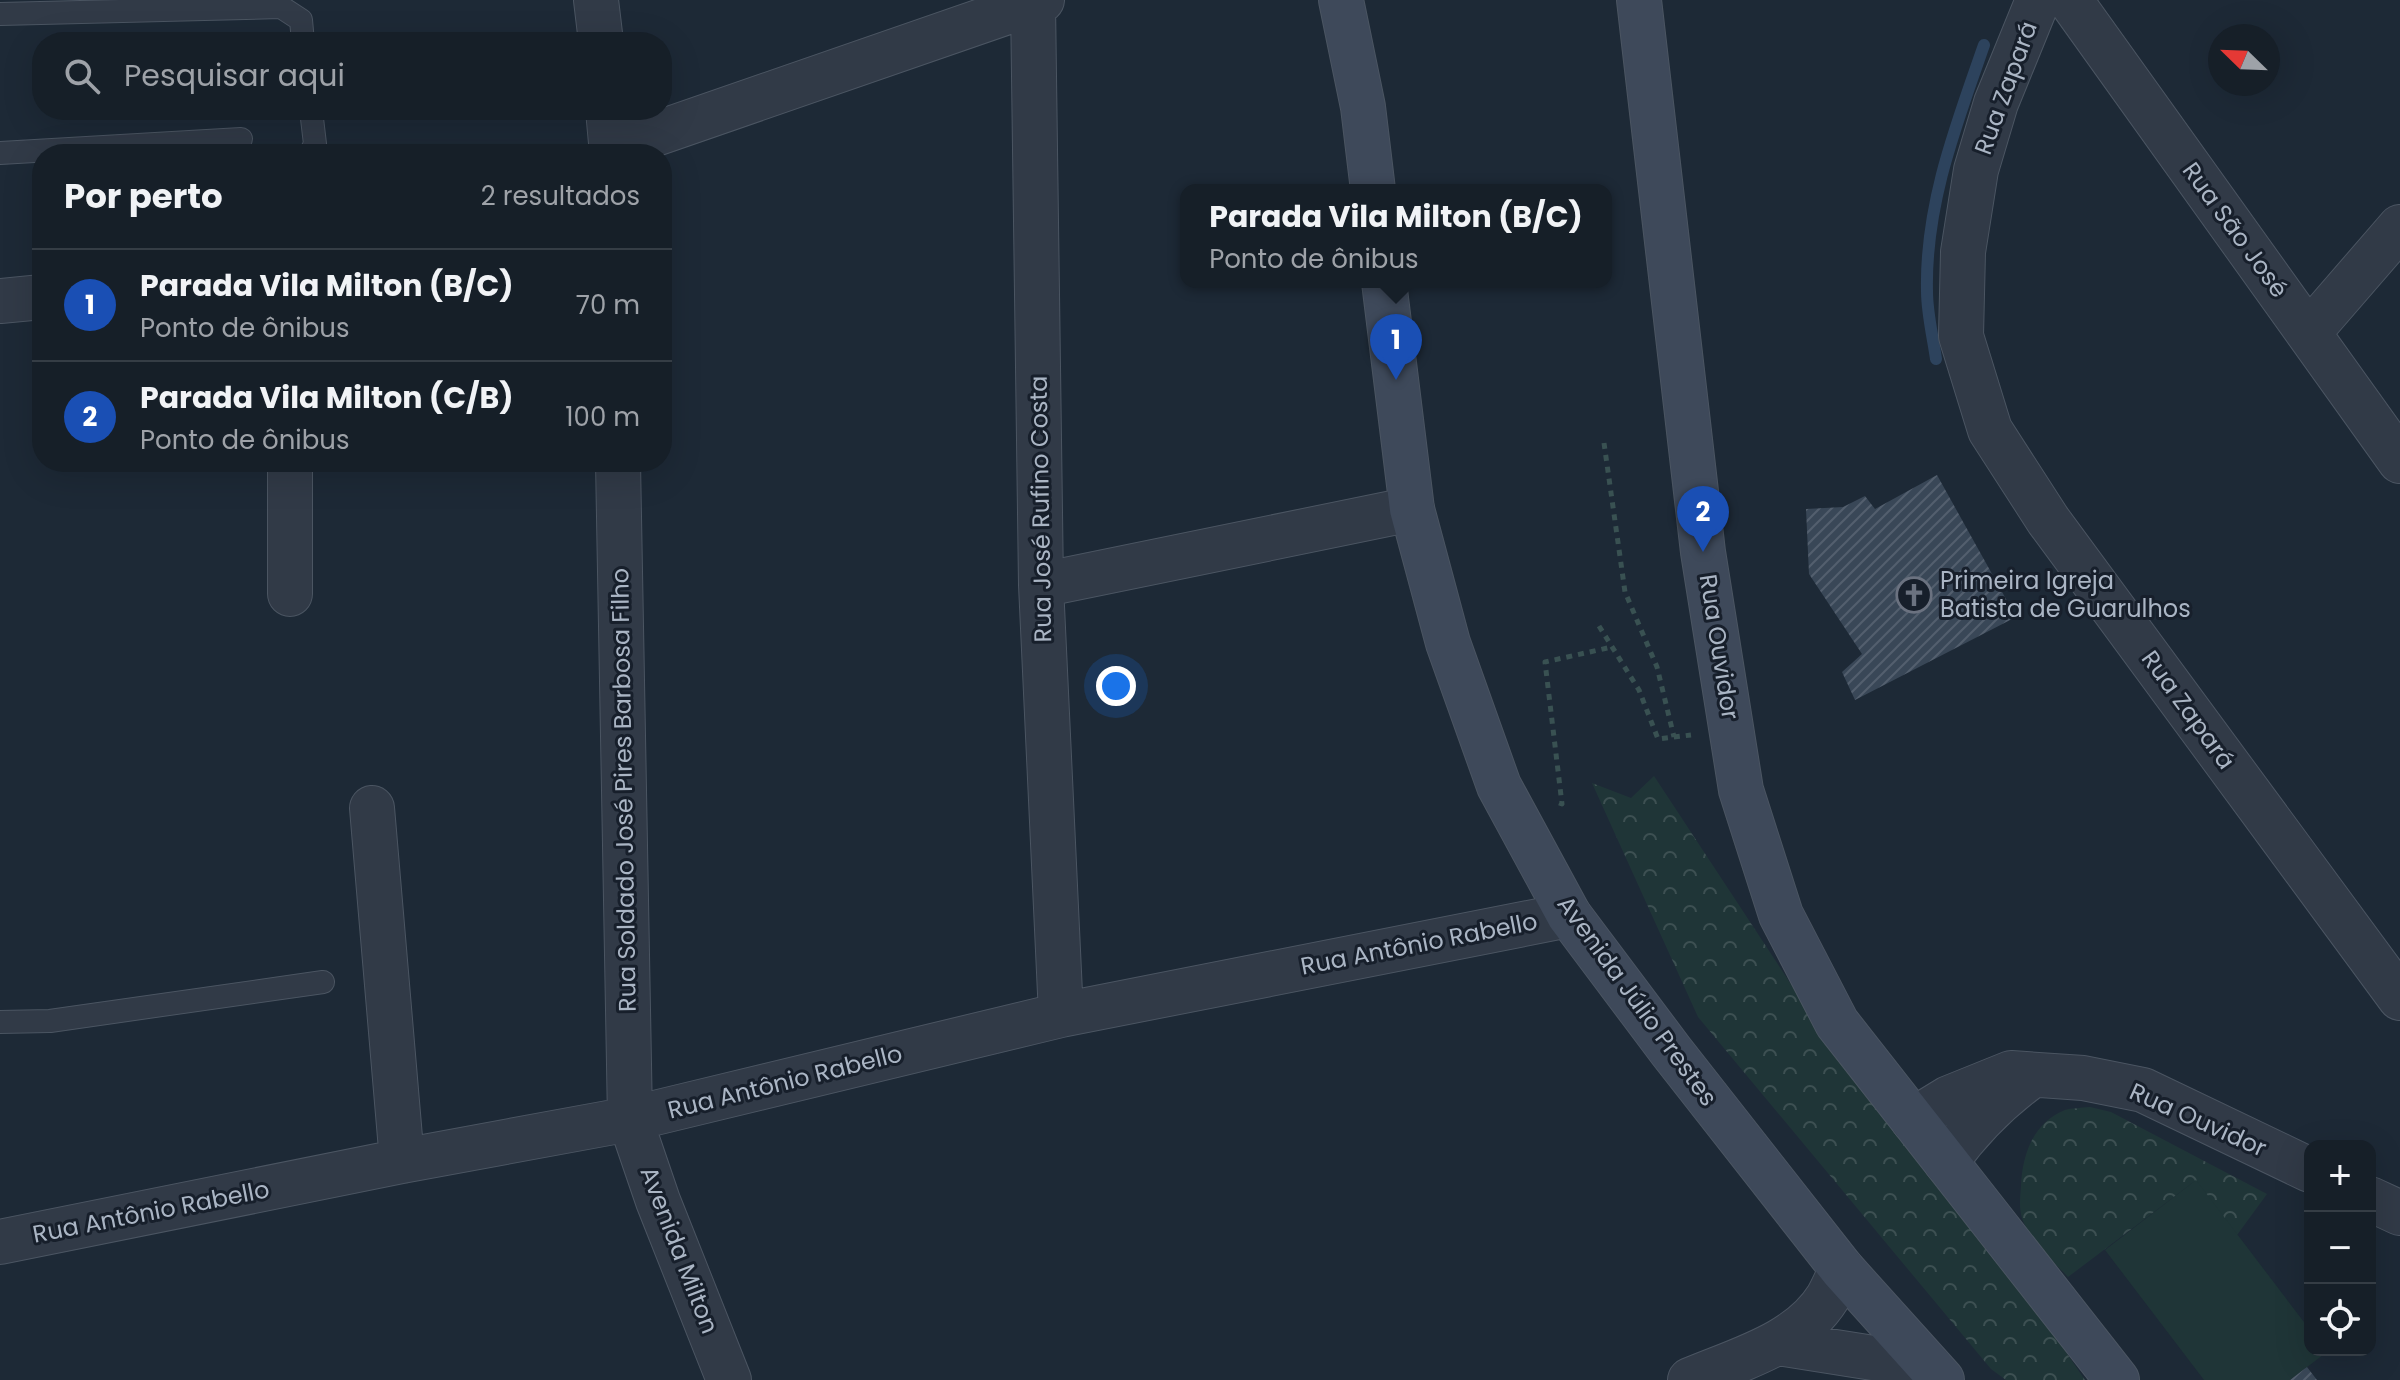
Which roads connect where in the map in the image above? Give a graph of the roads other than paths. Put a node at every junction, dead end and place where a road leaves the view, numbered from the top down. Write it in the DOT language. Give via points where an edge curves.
graph roads {
  1 [pos="596,0"];
  2 [pos="1341,0"];
  3 [pos="1639,0"];
  4 [pos="2038,0"];
  5 [pos="2070,0"];
  6 [pos="1038,2"];
  7 [pos="0,14"];
  8 [pos="302,32"];
  9 [pos="600,32"];
  10 [pos="672,119"];
  11 [pos="312,120"];
  12 [pos="668,120"];
  13 [pos="611,138"];
  14 [pos="241,139"];
  15 [pos="167,144"];
  16 [pos="315,144"];
  17 [pos="32,152"];
  18 [pos="0,153"];
  19 [pos="1372,184"];
  20 [pos="2400,227"];
  21 [pos="1385,288"];
  22 [pos="32,298"];
  23 [pos="0,301"];
  24 [pos="2309,332"];
  25 [pos="2400,461"];
  26 [pos="290,472"];
  27 [pos="618,472"];
  28 [pos="1412,509"];
  29 [pos="1041,585"];
  30 [pos="290,594"];
  31 [pos="372,808"];
  32 [pos="1569,915"];
  33 [pos="323,982"];
  34 [pos="2400,998"];
  35 [pos="1061,1015"];
  36 [pos="0,1022"];
  37 [pos="2035,1074"];
  38 [pos="630,1119"];
  39 [pos="1913,1120"];
  40 [pos="402,1161"];
  41 [pos="1946,1162"];
  42 [pos="2304,1167"];
  43 [pos="2376,1202"];
  44 [pos="2400,1213"];
  45 [pos="0,1242"];
  46 [pos="1842,1269"];
  47 [pos="1787,1362"];
  48 [pos="1936,1373"];
  49 [pos="729,1380"];
  50 [pos="1690,1380"];
  51 [pos="2117,1380"];
  1 -- 9 [label="street"];
  2 -- 19 [label="main road"];
  3 -- 39 [label="main road, Rua Ouvidor" via="1703,552 1741,790 1781,915 1837,1023"];
  4 -- 34 [label="street, Rua Zapará" via="1996,103 1976,170 1963,252 1961,336 1990,430 2048,520"];
  5 -- 24 [label="street, Rua São José"];
  6 -- 10 [label="street"];
  6 -- 29 [label="street, Rua José Rufino Costa"];
  7 -- 8 [label="lane" via="281,7 301,20"];
  11 -- 16 [label="lane"];
  12 -- 13 [label="street"];
  14 -- 15 [label="lane"];
  17 -- 18 [label="lane"];
  20 -- 24 [label="street"];
  21 -- 28 [label="main road, Avenida Júlio Prestes"];
  22 -- 23 [label="street"];
  24 -- 25 [label="street, Rua São José"];
  26 -- 30 [label="street"];
  27 -- 38 [label="street, Rua Soldado José Pires Barbosa Filho"];
  28 -- 29 [label="street"];
  28 -- 32 [label="main road, Avenida Júlio Prestes" via="1448,643 1499,786"];
  29 -- 35 [label="street, Rua José Rufino Costa"];
  31 -- 40 [label="street"];
  32 -- 35 [label="street, Rua Antônio Rabello"];
  32 -- 46 [label="main road, Avenida Júlio Prestes"];
  33 -- 36 [label="lane" via="50,1021"];
  35 -- 38 [label="street, Rua Antônio Rabello"];
  37 -- 39 [label="street, Rua Ouvidor" via="2011,1073 1988,1081"];
  37 -- 41 [label="street" via="1985,1114"];
  37 -- 42 [label="street, Rua Ouvidor" via="2143,1090"];
  38 -- 40 [label="street, Rua Antônio Rabello"];
  38 -- 49 [label="street, Avenida Milton"];
  39 -- 41 [label="main road, Rua Ouvidor"];
  40 -- 45 [label="street, Rua Antônio Rabello"];
  41 -- 51 [label="main road, Rua Ouvidor"];
  43 -- 44 [label="street"];
  46 -- 47 [label="street"];
  46 -- 48 [label="main road, Avenida Júlio Prestes"];
  47 -- 48 [label="street"];
  47 -- 50 [label="street"];
}
